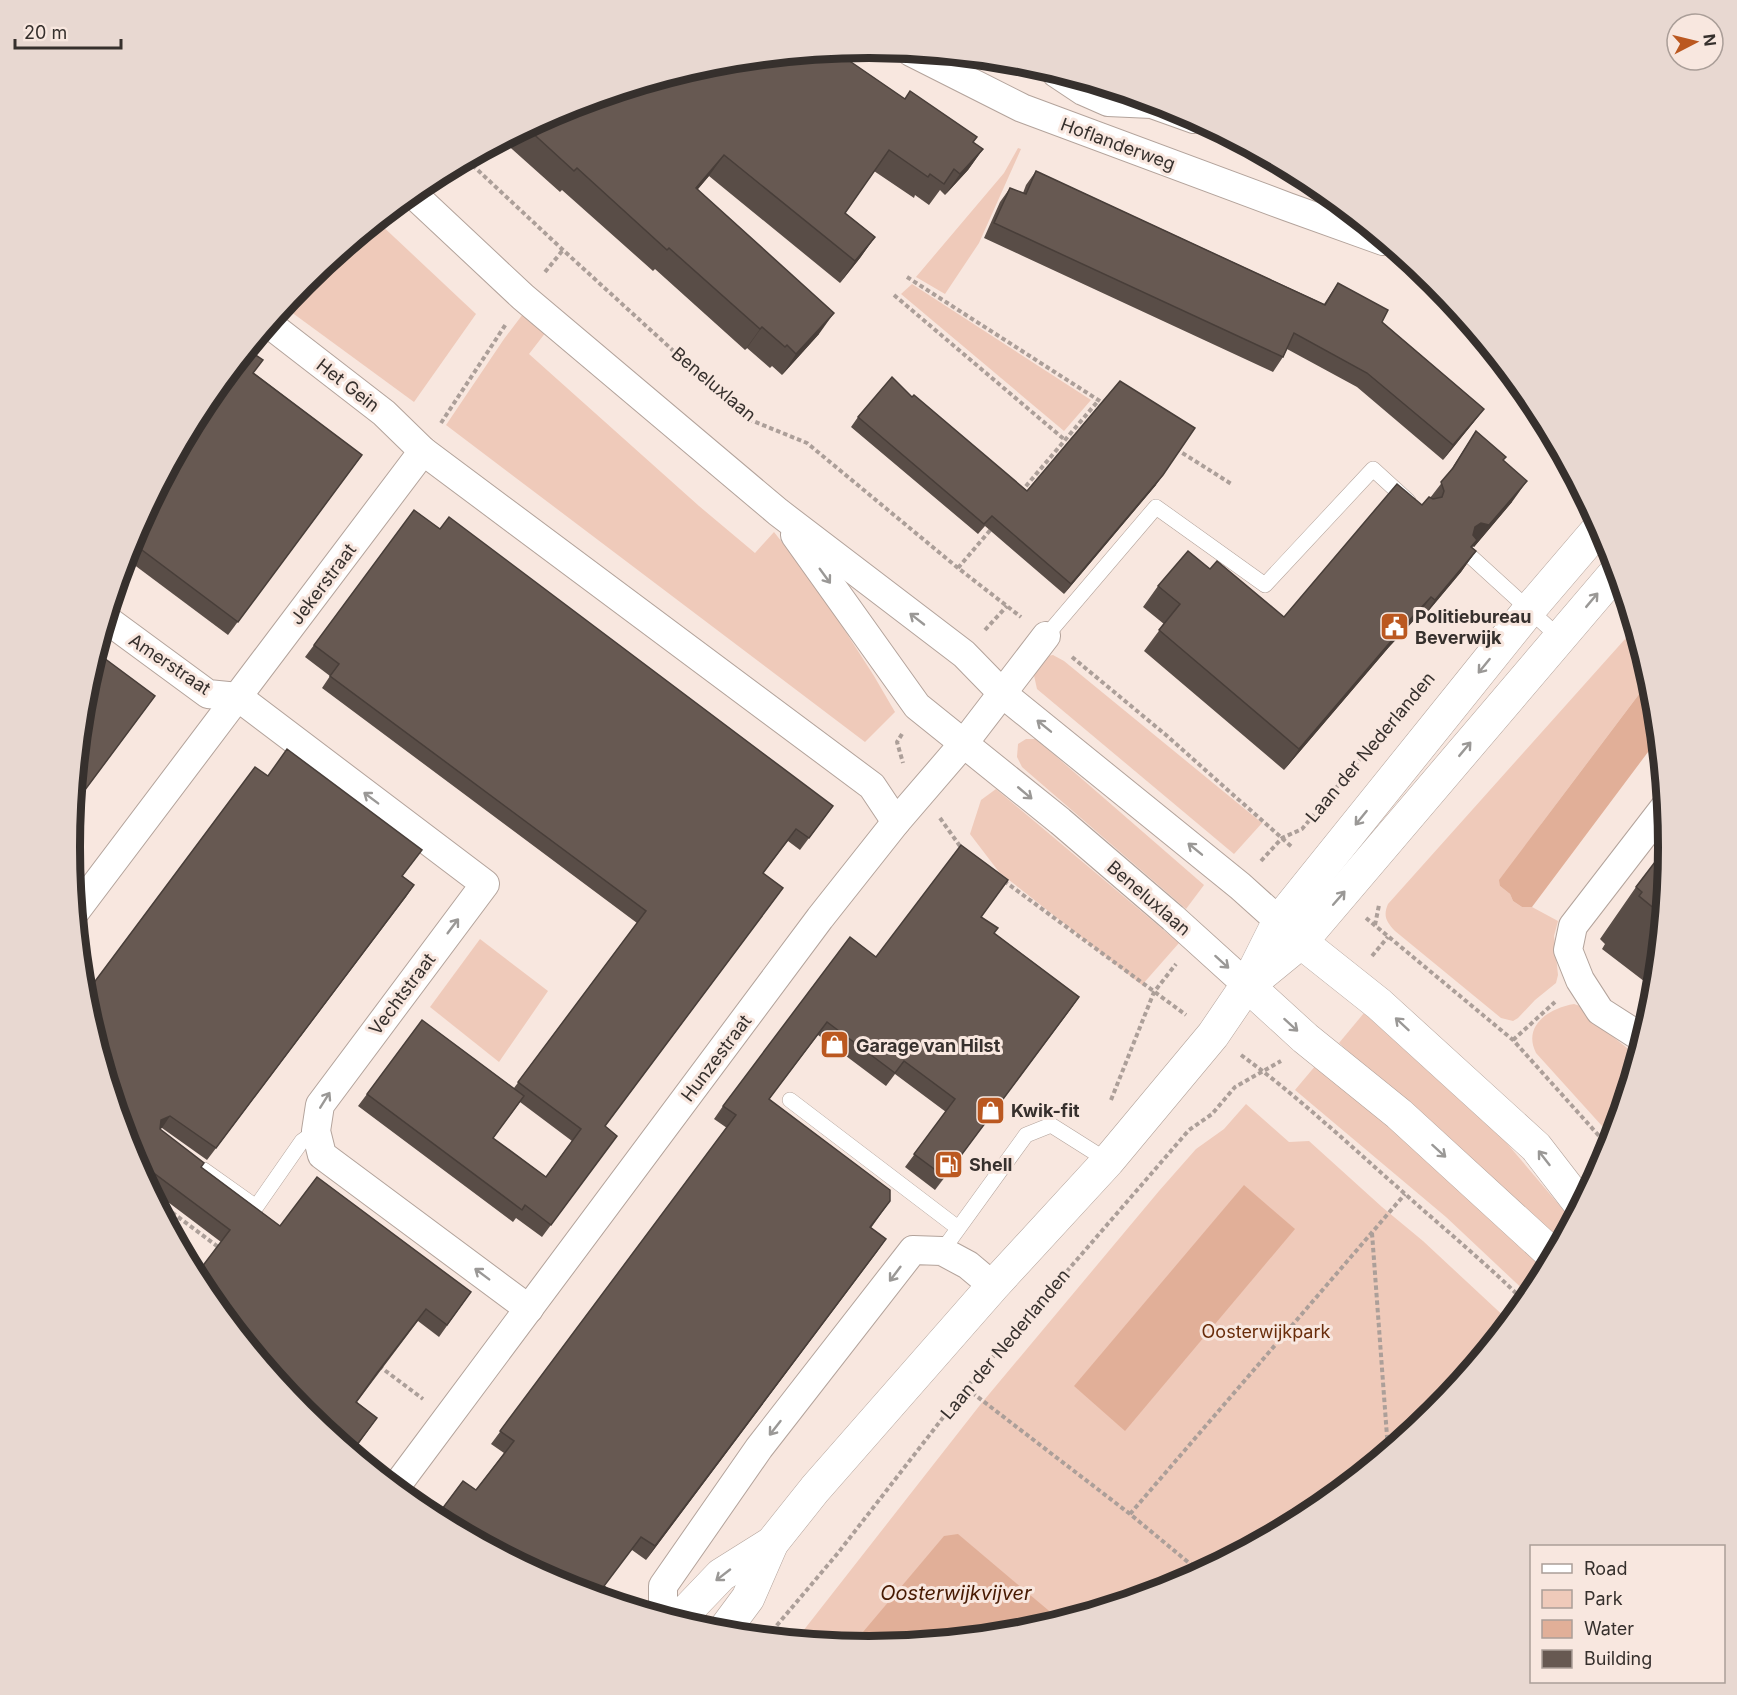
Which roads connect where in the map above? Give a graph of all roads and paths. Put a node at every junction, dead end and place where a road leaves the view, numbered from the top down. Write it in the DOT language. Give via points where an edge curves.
graph roads {
  1 [pos="929,61"];
  2 [pos="1075,86"];
  3 [pos="1130,103"];
  4 [pos="472,165"];
  5 [pos="419,199"];
  6 [pos="1330,209"];
  7 [pos="563,250"];
  8 [pos="907,277"];
  9 [pos="894,295"];
  10 [pos="524,297"];
  11 [pos="274,328"];
  12 [pos="1098,401"];
  13 [pos="1108,407"];
  14 [pos="1065,440"];
  15 [pos="1175,449"];
  16 [pos="423,451"];
  17 [pos="1233,485"];
  18 [pos="1019,495"];
  19 [pos="1420,511"];
  20 [pos="778,512"];
  21 [pos="996,522"];
  22 [pos="1593,536"];
  23 [pos="1468,554"];
  24 [pos="958,568"];
  25 [pos="1610,579"];
  26 [pos="1007,606"];
  27 [pos="1529,610"];
  28 [pos="112,623"];
  29 [pos="1046,636"];
  30 [pos="1560,638"];
  31 [pos="1003,694"];
  32 [pos="238,697"];
  33 [pos="1392,721"];
  34 [pos="897,742"];
  35 [pos="964,742"];
  36 [pos="923,793"];
  37 [pos="1657,817"];
  38 [pos="896,822"];
  39 [pos="1282,838"];
  40 [pos="963,851"];
  41 [pos="1318,872"];
  42 [pos="1001,879"];
  43 [pos="1240,886"];
  44 [pos="1342,895"];
  45 [pos="81,904"];
  46 [pos="1290,931"];
  47 [pos="1196,939"];
  48 [pos="1580,980"];
  49 [pos="1247,986"];
  50 [pos="1154,992"];
  51 [pos="1635,1033"];
  52 [pos="1213,1035"];
  53 [pos="1513,1040"];
  54 [pos="1263,1071"];
  55 [pos="790,1100"];
  56 [pos="316,1131"];
  57 [pos="1601,1138"];
  58 [pos="1078,1141"];
  59 [pos="189,1159"];
  60 [pos="1108,1161"];
  61 [pos="1405,1194"];
  62 [pos="1575,1198"];
  63 [pos="168,1209"];
  64 [pos="1372,1232"];
  65 [pos="950,1239"];
  66 [pos="1547,1250"];
  67 [pos="230,1255"];
  68 [pos="993,1286"];
  69 [pos="1518,1295"];
  70 [pos="529,1309"];
  71 [pos="372,1361"];
  72 [pos="966,1388"];
  73 [pos="448,1417"];
  74 [pos="1387,1442"];
  75 [pos="400,1482"];
  76 [pos="1130,1514"];
  77 [pos="772,1543"];
  78 [pos="1193,1566"];
  79 [pos="663,1610"];
  80 [pos="683,1614"];
  81 [pos="729,1623"];
  82 [pos="772,1631"];
  1 -- 6 [label="street, Hoflanderweg" via="1022,108"];
  2 -- 3 [label="street, Hoflanderweg" via="1108,102"];
  4 -- 7 [label="path, Beneluxlaan"];
  5 -- 10 [label="street, Beneluxlaan"];
  7 -- 10 [label="path"];
  7 -- 24 [label="path, Beneluxlaan" via="748,419 807,443"];
  8 -- 12 [label="path"];
  9 -- 14 [label="path"];
  10 -- 16 [label="path"];
  10 -- 20 [label="street, Beneluxlaan"];
  11 -- 16 [label="street, Het Gein" via="384,412"];
  12 -- 13 [label="path"];
  12 -- 14 [label="path"];
  14 -- 18 [label="path"];
  15 -- 17 [label="path"];
  16 -- 32 [label="street, Jekerstraat"];
  16 -- 38 [label="street" via="872,786"];
  19 -- 29 [label="lane" via="1372,470 1265,585 1156,507"];
  31 -- 20 [label="street, Beneluxlaan, one-way" via="964,654"];
  20 -- 35 [label="street, Beneluxlaan, one-way" via="917,706"];
  21 -- 24 [label="path"];
  22 -- 27 [label="main road, Laan der Nederlanden"];
  23 -- 27 [label="lane"];
  24 -- 26 [label="path, Beneluxlaan"];
  30 -- 25 [label="main road, Laan der Nederlanden, one-way"];
  27 -- 30 [label="lane"];
  27 -- 41 [label="main road, Laan der Nederlanden, one-way"];
  28 -- 32 [label="street, Amerstraat" via="208,694"];
  29 -- 31 [label="street, Hunzestraat"];
  29 -- 39 [label="path"];
  44 -- 30 [label="main road, Laan der Nederlanden, one-way"];
  31 -- 35 [label="street, Hunzestraat"];
  43 -- 31 [label="street, Beneluxlaan, one-way"];
  32 -- 45 [label="street, Jekerstraat"];
  56 -- 32 [label="street, Vechtstraat, one-way" via="320,1105 485,884"];
  33 -- 39 [label="path, Laan der Nederlanden" via="1302,829"];
  34 -- 36 [label="path" via="908,777"];
  35 -- 36 [label="street, Hunzestraat"];
  35 -- 47 [label="street, Beneluxlaan, one-way"];
  36 -- 38 [label="street, Hunzestraat"];
  36 -- 40 [label="path"];
  37 -- 48 [label="street" via="1574,926 1568,951"];
  38 -- 70 [label="street, Hunzestraat"];
  39 -- 41 [label="path"];
  39 -- 43 [label="path, Laan der Nederlanden"];
  41 -- 46 [label="main road, Laan der Nederlanden"];
  42 -- 50 [label="path"];
  43 -- 46 [label="street, Beneluxlaan"];
  46 -- 44 [label="main road, Laan der Nederlanden, one-way"];
  44 -- 53 [label="path"];
  46 -- 49 [label="main road, Laan der Nederlanden"];
  62 -- 46 [label="main road, Beneluxlaan, one-way" via="1536,1147 1379,1004"];
  47 -- 49 [label="street, Beneluxlaan, one-way"];
  47 -- 50 [label="path"];
  48 -- 51 [label="street" via="1600,1011"];
  48 -- 53 [label="path"];
  49 -- 52 [label="main road, Laan der Nederlanden"];
  49 -- 66 [label="main road, Beneluxlaan, one-way" via="1399,1114"];
  50 -- 52 [label="path"];
  50 -- 58 [label="path" via="1107,1109"];
  52 -- 54 [label="path"];
  52 -- 60 [label="main road, Laan der Nederlanden"];
  53 -- 57 [label="path"];
  54 -- 61 [label="path"];
  54 -- 72 [label="path, Laan der Nederlanden" via="1235,1087 1212,1114 1189,1130"];
  55 -- 65 [label="lane"];
  56 -- 59 [label="lane" via="302,1141 256,1207"];
  70 -- 56 [label="street, one-way" via="322,1155"];
  58 -- 60 [label="lane"];
  58 -- 65 [label="lane" via="1051,1125 1026,1135"];
  60 -- 68 [label="main road, Laan der Nederlanden"];
  61 -- 64 [label="path"];
  61 -- 69 [label="path"];
  63 -- 67 [label="path"];
  64 -- 74 [label="path"];
  64 -- 76 [label="path"];
  65 -- 68 [label="street" via="968,1265"];
  65 -- 79 [label="street, one-way" via="913,1250 759,1448 663,1586"];
  68 -- 77 [label="main road, Laan der Nederlanden"];
  70 -- 73 [label="street, Hunzestraat"];
  71 -- 73 [label="path"];
  72 -- 76 [label="path"];
  72 -- 82 [label="path, Laan der Nederlanden"];
  73 -- 75 [label="street, Hunzestraat"];
  76 -- 78 [label="path"];
  77 -- 80 [label="main road, Laan der Nederlanden, one-way" via="721,1575"];
  77 -- 81 [label="main road, Laan der Nederlanden" via="748,1598"];
}
